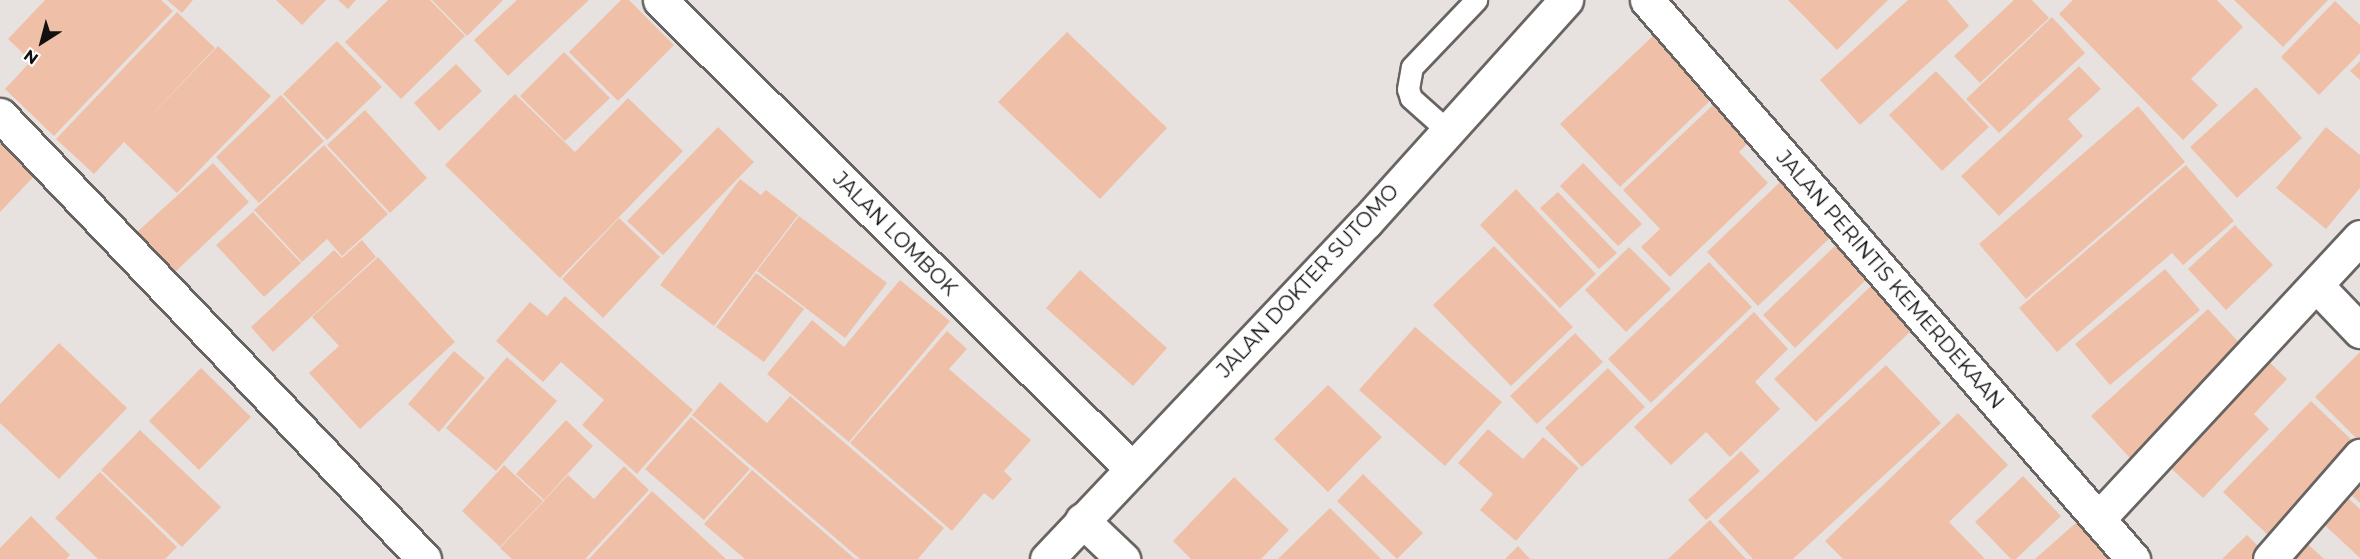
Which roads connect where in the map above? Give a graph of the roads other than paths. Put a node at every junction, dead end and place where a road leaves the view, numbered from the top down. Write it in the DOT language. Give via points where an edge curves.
graph roads {
  1 [pos="660,0"];
  2 [pos="1476,0"];
  3 [pos="1566,0"];
  4 [pos="1647,0"];
  5 [pos="0,115"];
  6 [pos="1448,131"];
  7 [pos="2360,237"];
  8 [pos="2316,285"];
  9 [pos="2360,331"];
  10 [pos="2360,456"];
  11 [pos="1131,468"];
  12 [pos="2098,519"];
  13 [pos="1082,520"];
  14 [pos="424,559"];
  15 [pos="1047,559"];
  16 [pos="1123,559"];
  17 [pos="2133,559"];
  18 [pos="2270,559"];
  1 -- 11 [label="street, JALAN LOMBOK"];
  2 -- 6 [label="lane" via="1412,67 1408,89 1411,98"];
  3 -- 6 [label="street, JALAN DOKTER SUTOMO"];
  4 -- 12 [label="street, JALAN PERINTIS KEMERDEKAAN"];
  5 -- 14 [label="street"];
  6 -- 11 [label="street, JALAN DOKTER SUTOMO"];
  7 -- 8 [label="street"];
  8 -- 9 [label="street"];
  8 -- 12 [label="street"];
  10 -- 18 [label="street"];
  11 -- 13 [label="street, JALAN DOKTER SUTOMO"];
  12 -- 17 [label="street, JALAN PERINTIS KEMERDEKAAN"];
  13 -- 15 [label="street, JALAN DOKTER SUTOMO"];
  13 -- 16 [label="street"];
}
